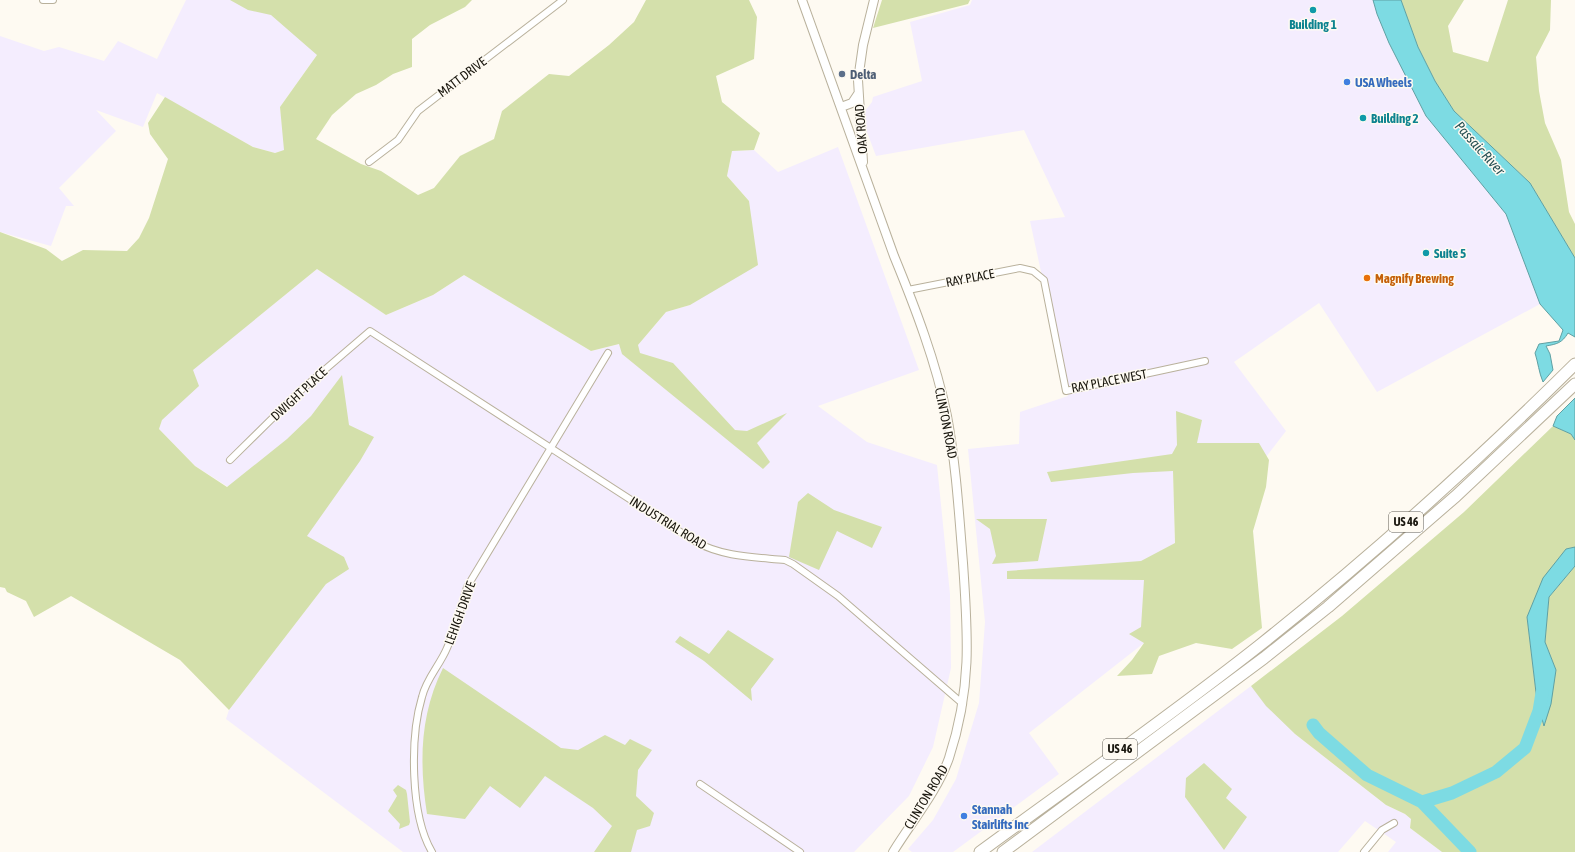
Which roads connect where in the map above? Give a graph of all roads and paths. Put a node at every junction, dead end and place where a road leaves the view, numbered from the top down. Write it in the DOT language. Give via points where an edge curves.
graph roads {
  1 [pos="43,0"];
  2 [pos="53,0"];
  3 [pos="563,0"];
  4 [pos="802,0"];
  5 [pos="874,0"];
  6 [pos="858,92"];
  7 [pos="841,107"];
  8 [pos="369,162"];
  9 [pos="863,167"];
  10 [pos="1033,271"];
  11 [pos="908,290"];
  12 [pos="370,331"];
  13 [pos="608,353"];
  14 [pos="1205,361"];
  15 [pos="1575,364"];
  16 [pos="1575,384"];
  17 [pos="551,448"];
  18 [pos="230,460"];
  19 [pos="963,704"];
  20 [pos="700,784"];
  21 [pos="1394,823"];
  22 [pos="432,852"];
  23 [pos="800,852"];
  24 [pos="893,852"];
  25 [pos="980,852"];
  26 [pos="1003,852"];
  27 [pos="1364,852"];
  1 -- 2 [label="street"];
  3 -- 8 [label="street, MATT DRIVE" via="418,111 398,140"];
  4 -- 7 [label="street, CLINTON ROAD"];
  5 -- 6 [label="street, OAK ROAD" via="863,45"];
  6 -- 7 [label="street, OAK ROAD" via="854,102"];
  6 -- 9 [label="street, OAK ROAD"];
  7 -- 9 [label="street, CLINTON ROAD"];
  9 -- 11 [label="street, CLINTON ROAD"];
  10 -- 11 [label="street, RAY PLACE" via="1020,268"];
  10 -- 14 [label="street, RAY PLACE WEST" via="1044,280 1066,391"];
  11 -- 19 [label="street, CLINTON ROAD" via="942,396 950,438 968,622 968,660"];
  12 -- 17 [label="street, INDUSTRIAL ROAD"];
  12 -- 18 [label="street, DWIGHT PLACE" via="300,391"];
  13 -- 17 [label="street, LEHIGH DRIVE"];
  15 -- 25 [label="highway, US 46" via="1458,478 1322,595 1258,646"];
  16 -- 26 [label="highway, US 46" via="1456,496 1328,607 1264,658"];
  17 -- 19 [label="street, INDUSTRIAL ROAD" via="707,548 727,554 785,560 793,564 838,596"];
  17 -- 22 [label="street, LEHIGH DRIVE" via="467,587 446,650 422,696 416,737 415,800 423,832"];
  19 -- 24 [label="street, CLINTON ROAD" via="943,773"];
  20 -- 23 [label="street"];
  21 -- 27 [label="street" via="1382,830"];
}
